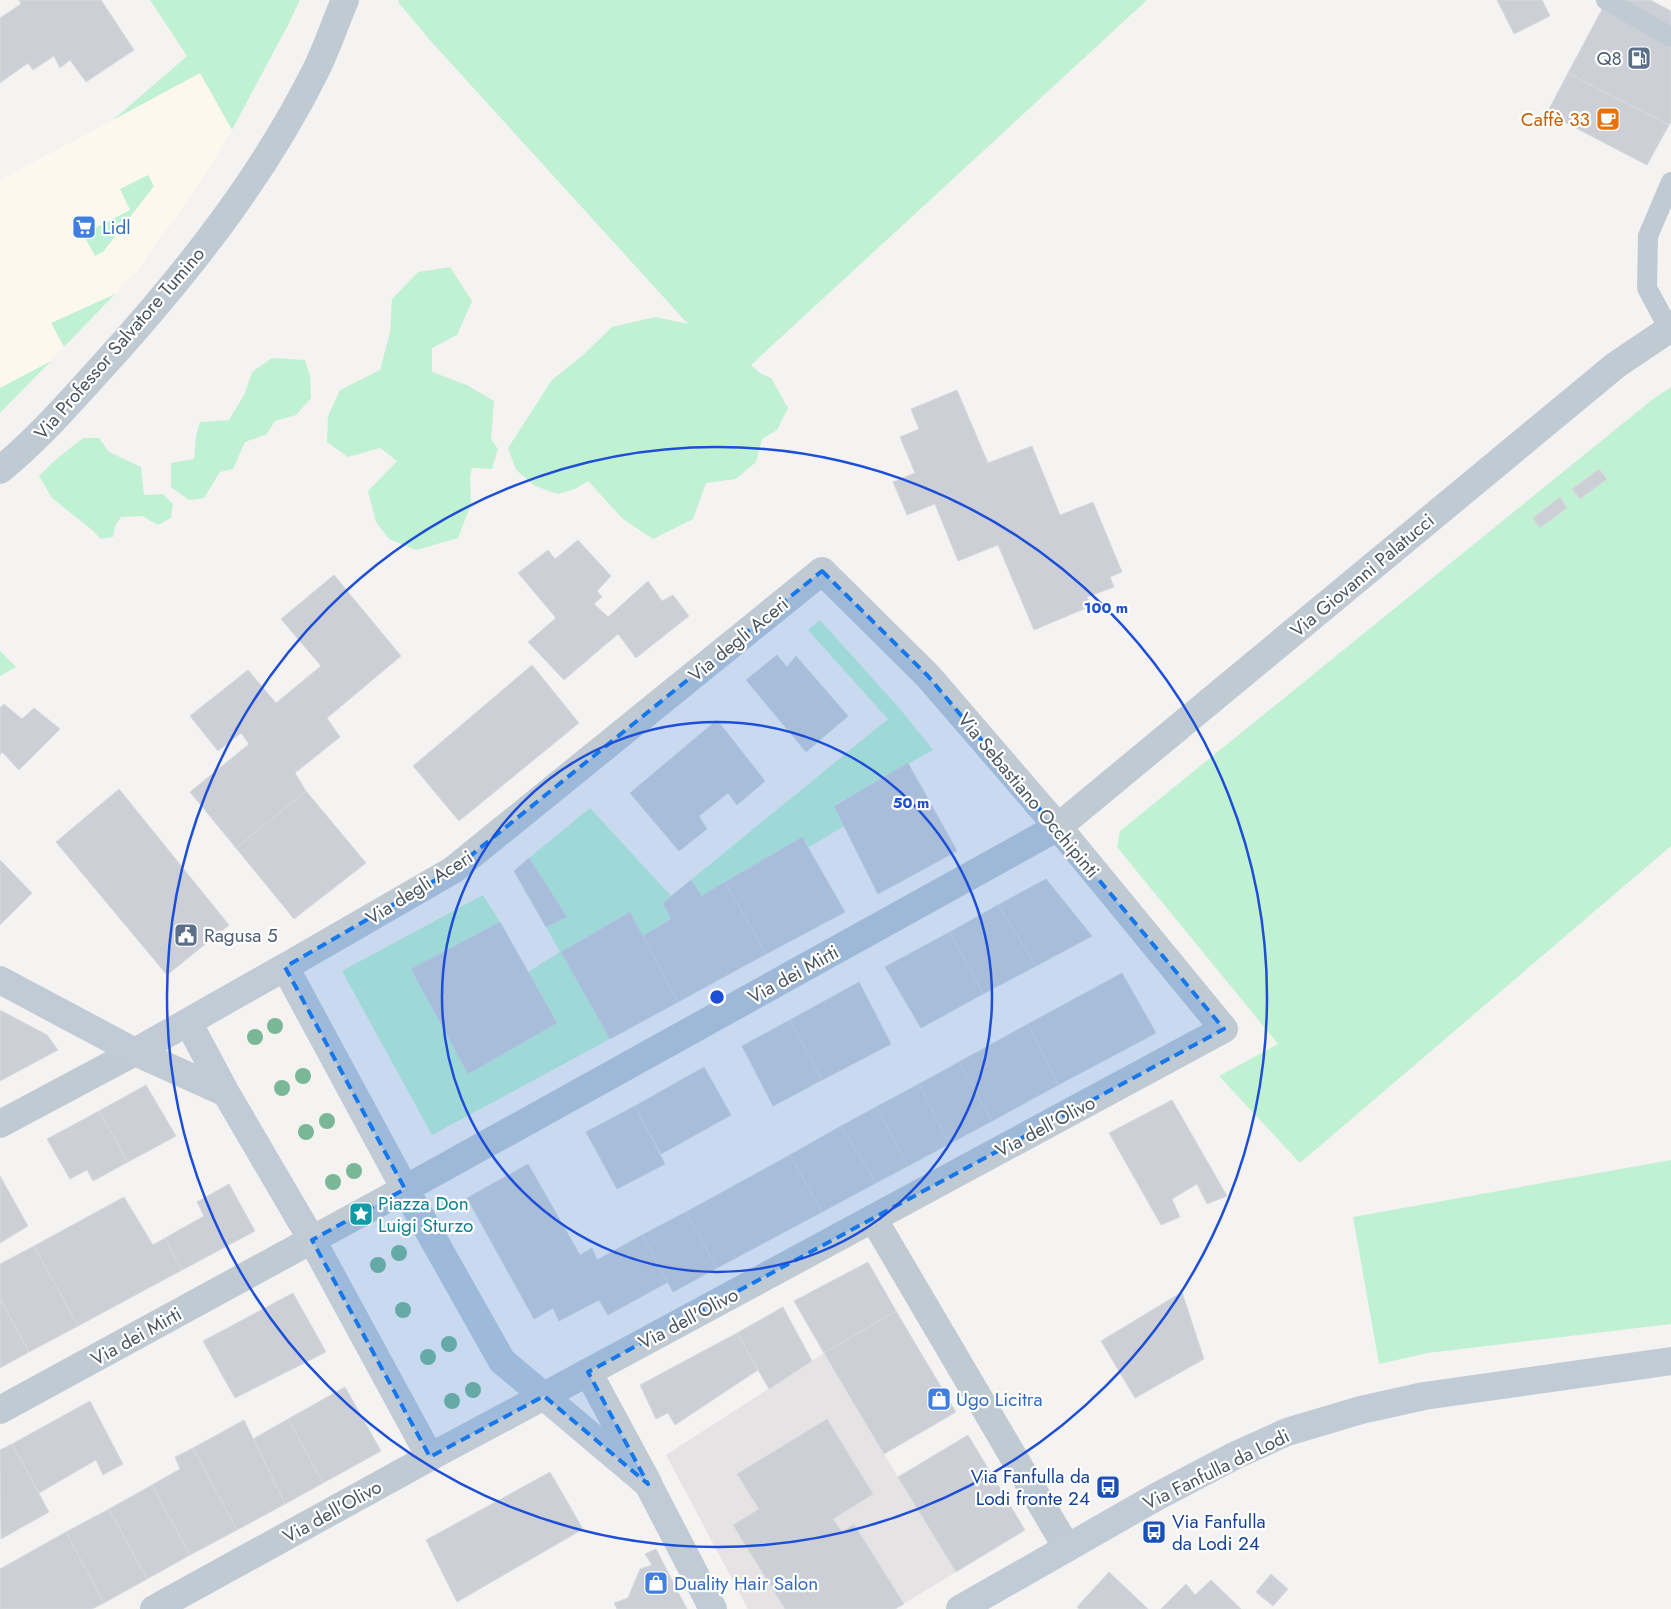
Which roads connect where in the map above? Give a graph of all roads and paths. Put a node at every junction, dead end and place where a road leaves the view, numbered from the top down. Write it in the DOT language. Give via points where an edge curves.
graph roads {
  1 [pos="345,0"];
  2 [pos="1606,0"];
  3 [pos="1671,36"];
  4 [pos="1671,182"];
  5 [pos="1670,328"];
  6 [pos="0,470"];
  7 [pos="822,571"];
  8 [pos="1058,827"];
  9 [pos="285,967"];
  10 [pos="0,980"];
  11 [pos="188,1022"];
  12 [pos="1224,1029"];
  13 [pos="135,1052"];
  14 [pos="226,1093"];
  15 [pos="0,1124"];
  16 [pos="406,1189"];
  17 [pos="873,1218"];
  18 [pos="312,1240"];
  19 [pos="1671,1361"];
  20 [pos="588,1372"];
  21 [pos="544,1396"];
  22 [pos="0,1410"];
  23 [pos="430,1457"];
  24 [pos="648,1484"];
  25 [pos="1068,1548"];
  26 [pos="154,1609"];
  27 [pos="713,1609"];
  28 [pos="960,1609"];
  1 -- 6 [label="street, Via Professor Salvatore Tumino" via="316,70 273,146 206,245 136,329 26,449"];
  2 -- 3 [label="lane"];
  4 -- 5 [label="lane" via="1648,236 1647,288"];
  5 -- 8 [label="street, Via Giovanni Palatucci" via="1616,365"];
  7 -- 8 [label="street, Via Sebastiano Occhipinti" via="928,676"];
  7 -- 9 [label="street, Via degli Aceri" via="452,870"];
  8 -- 12 [label="street, Via Sebastiano Occhipinti"];
  8 -- 16 [label="street, Via dei Mirti"];
  9 -- 11 [label="street, Via degli Aceri"];
  9 -- 16 [label="street"];
  10 -- 13 [label="street"];
  11 -- 13 [label="street, Via degli Aceri"];
  11 -- 14 [label="street"];
  12 -- 17 [label="street, Via dell'Olivo"];
  13 -- 14 [label="street"];
  13 -- 15 [label="street, Via degli Aceri"];
  14 -- 18 [label="street"];
  16 -- 18 [label="street, Via dei Mirti"];
  16 -- 21 [label="street" via="502,1361"];
  17 -- 20 [label="street, Via dell'Olivo"];
  17 -- 25 [label="street"];
  18 -- 22 [label="street, Via dei Mirti"];
  18 -- 23 [label="street"];
  19 -- 25 [label="street, Via Fanfulla da Lodi" via="1424,1396 1287,1432 1158,1496"];
  20 -- 21 [label="street, Via dell'Olivo"];
  20 -- 24 [label="street"];
  21 -- 23 [label="street, Via dell'Olivo"];
  21 -- 24 [label="street"];
  23 -- 26 [label="street, Via dell'Olivo"];
  24 -- 27 [label="street"];
  25 -- 28 [label="street, Via Fanfulla da Lodi"];
}
